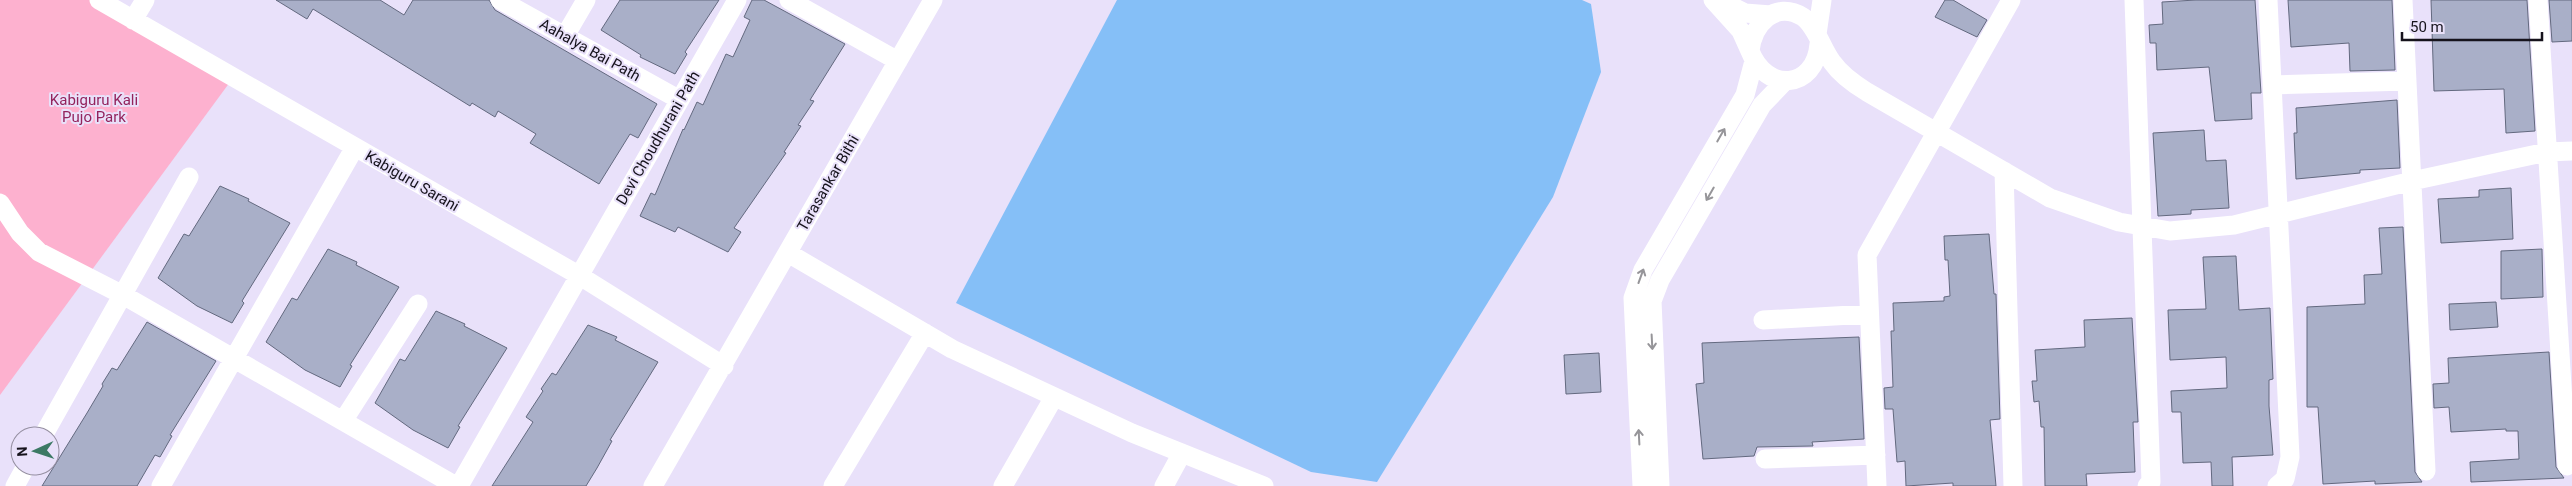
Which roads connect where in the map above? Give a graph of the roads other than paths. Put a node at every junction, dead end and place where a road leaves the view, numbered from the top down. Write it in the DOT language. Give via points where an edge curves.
graph roads {
  1 [pos="99,0"];
  2 [pos="145,0"];
  3 [pos="500,0"];
  4 [pos="586,0"];
  5 [pos="737,0"];
  6 [pos="789,0"];
  7 [pos="933,0"];
  8 [pos="1713,0"];
  9 [pos="1717,0"];
  10 [pos="1822,0"];
  11 [pos="2011,0"];
  12 [pos="2134,0"];
  13 [pos="2268,0"];
  14 [pos="2403,0"];
  15 [pos="2538,0"];
  16 [pos="1783,9"];
  17 [pos="134,20"];
  18 [pos="565,36"];
  19 [pos="1818,39"];
  20 [pos="1752,56"];
  21 [pos="898,61"];
  22 [pos="1804,75"];
  23 [pos="1785,81"];
  24 [pos="2407,81"];
  25 [pos="2272,85"];
  26 [pos="1867,92"];
  27 [pos="680,100"];
  28 [pos="1937,133"];
  29 [pos="355,148"];
  30 [pos="2572,151"];
  31 [pos="2547,152"];
  32 [pos="2004,171"];
  33 [pos="190,177"];
  34 [pos="2412,181"];
  35 [pos="0,203"];
  36 [pos="2279,214"];
  37 [pos="2144,226"];
  38 [pos="788,253"];
  39 [pos="580,276"];
  40 [pos="123,295"];
  41 [pos="418,304"];
  42 [pos="1869,314"];
  43 [pos="1763,320"];
  44 [pos="925,333"];
  45 [pos="234,358"];
  46 [pos="724,366"];
  47 [pos="1054,397"];
  48 [pos="344,421"];
  49 [pos="49,426"];
  50 [pos="1182,453"];
  51 [pos="1876,455"];
  52 [pos="1765,459"];
  53 [pos="2567,466"];
  54 [pos="2426,471"];
  55 [pos="161,486"];
  56 [pos="458,486"];
  57 [pos="654,486"];
  58 [pos="834,486"];
  59 [pos="1003,486"];
  60 [pos="1164,486"];
  61 [pos="1264,486"];
  62 [pos="1642,486"];
  63 [pos="1660,486"];
  64 [pos="1877,486"];
  65 [pos="2013,486"];
  66 [pos="2147,486"];
  67 [pos="2277,486"];
  1 -- 17 [label="street, Kabiguru Sarani"];
  2 -- 17 [label="street"];
  3 -- 18 [label="street, Aahalya Bai Path"];
  4 -- 18 [label="street"];
  5 -- 27 [label="street, Devi Choudhurani Path"];
  6 -- 21 [label="street"];
  7 -- 21 [label="street, Tarasankar Bithi"];
  8 -- 20 [label="street" via="1741,31"];
  9 -- 16 [label="street" via="1745,13"];
  10 -- 19 [label="street"];
  11 -- 28 [label="street"];
  12 -- 37 [label="street"];
  13 -- 25 [label="street"];
  14 -- 24 [label="street"];
  15 -- 31 [label="street"];
  16 -- 19 [label="street" via="1803,17 1812,25"];
  16 -- 20 [label="street" via="1755,29"];
  17 -- 29 [label="street, Kabiguru Sarani"];
  18 -- 27 [label="street, Aahalya Bai Path"];
  19 -- 22 [label="street" via="1818,56"];
  19 -- 26 [label="street" via="1833,64 1846,78"];
  20 -- 23 [label="street" via="1761,71 1773,79"];
  62 -- 20 [label="street, one-way" via="1633,298 1643,270 1745,95"];
  21 -- 38 [label="street, Tarasankar Bithi"];
  22 -- 23 [label="street"];
  22 -- 26 [label="street" via="1824,76"];
  23 -- 63 [label="street, one-way" via="1762,105 1660,280 1652,301"];
  24 -- 25 [label="street"];
  24 -- 34 [label="street"];
  25 -- 36 [label="street"];
  26 -- 28 [label="street"];
  27 -- 39 [label="street, Devi Choudhurani Path"];
  28 -- 32 [label="street"];
  28 -- 42 [label="street" via="1867,255"];
  29 -- 39 [label="street, Kabiguru Sarani"];
  29 -- 45 [label="street"];
  30 -- 31 [label="street"];
  31 -- 34 [label="street"];
  31 -- 53 [label="street"];
  32 -- 37 [label="street" via="2050,198 2119,222"];
  32 -- 65 [label="street"];
  33 -- 40 [label="street"];
  34 -- 36 [label="street"];
  34 -- 54 [label="street"];
  35 -- 40 [label="street" via="20,233 39,252"];
  36 -- 37 [label="street" via="2234,225 2170,231"];
  36 -- 67 [label="street" via="2290,457 2285,479"];
  37 -- 66 [label="street" via="2151,482"];
  38 -- 44 [label="street"];
  38 -- 46 [label="street, Tarasankar Bithi"];
  39 -- 46 [label="street, Kabiguru Sarani"];
  39 -- 56 [label="street, Devi Choudhurani Path"];
  40 -- 45 [label="street"];
  40 -- 49 [label="street"];
  41 -- 48 [label="street"];
  42 -- 43 [label="street"];
  42 -- 51 [label="street"];
  44 -- 47 [label="street"];
  44 -- 58 [label="street"];
  45 -- 48 [label="street"];
  45 -- 55 [label="street"];
  46 -- 57 [label="street, Tarasankar Bithi"];
  47 -- 50 [label="street" via="1132,434"];
  47 -- 59 [label="street"];
  48 -- 56 [label="street"];
  50 -- 60 [label="street"];
  50 -- 61 [label="street"];
  51 -- 52 [label="street"];
  51 -- 64 [label="street"];
}
